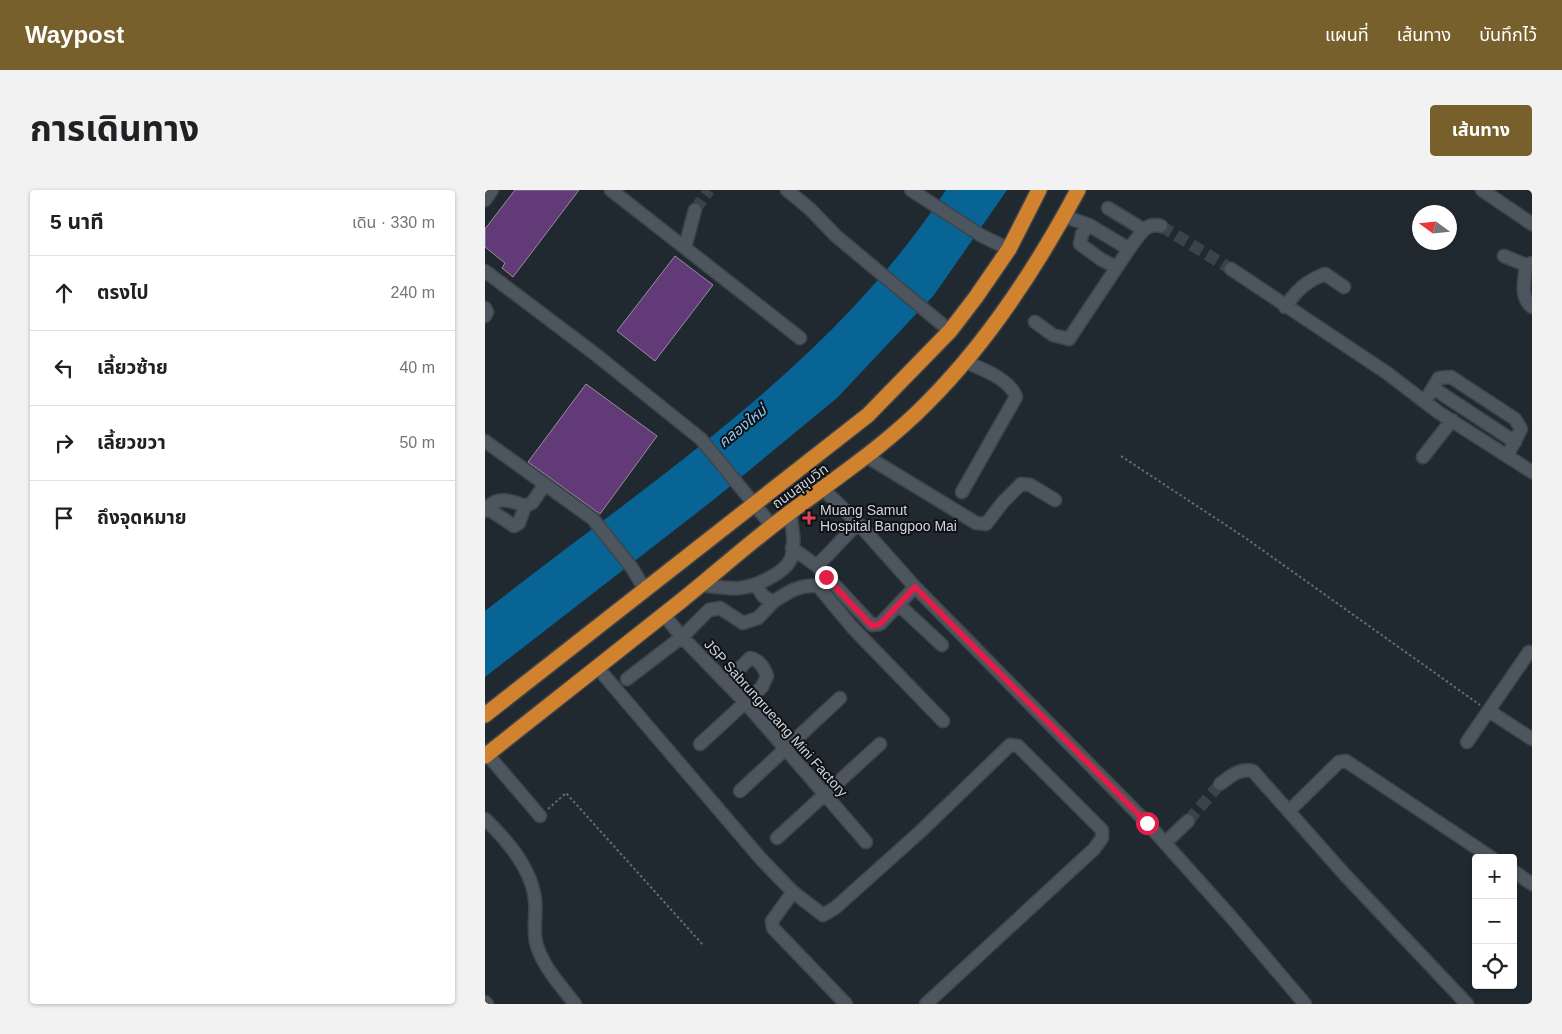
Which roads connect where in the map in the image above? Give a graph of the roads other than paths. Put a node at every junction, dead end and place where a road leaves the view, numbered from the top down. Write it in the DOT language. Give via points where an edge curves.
graph roads {
  1 [pos="492,190"];
  2 [pos="611,190"];
  3 [pos="787,190"];
  4 [pos="911,190"];
  5 [pos="1039,190"];
  6 [pos="1078,190"];
  7 [pos="1482,190"];
  8 [pos="485,200"];
  9 [pos="1108,208"];
  10 [pos="695,210"];
  11 [pos="1064,216"];
  12 [pos="1532,224"];
  13 [pos="1089,225"];
  14 [pos="1161,226"];
  15 [pos="1144,230"];
  16 [pos="685,247"];
  17 [pos="1009,249"];
  18 [pos="1129,249"];
  19 [pos="1504,256"];
  20 [pos="1529,264"];
  21 [pos="1116,267"];
  22 [pos="1231,270"];
  23 [pos="485,271"];
  24 [pos="1344,287"];
  25 [pos="1285,307"];
  26 [pos="1532,307"];
  27 [pos="485,308"];
  28 [pos="485,316"];
  29 [pos="1035,322"];
  30 [pos="950,331"];
  31 [pos="801,338"];
  32 [pos="966,362"];
  33 [pos="1433,388"];
  34 [pos="1425,401"];
  35 [pos="1452,420"];
  36 [pos="485,441"];
  37 [pos="1515,442"];
  38 [pos="866,456"];
  39 [pos="1507,456"];
  40 [pos="1423,457"];
  41 [pos="1532,472"];
  42 [pos="545,484"];
  43 [pos="823,489"];
  44 [pos="962,492"];
  45 [pos="1055,500"];
  46 [pos="755,504"];
  47 [pos="525,506"];
  48 [pos="486,510"];
  49 [pos="790,513"];
  50 [pos="858,523"];
  51 [pos="772,526"];
  52 [pos="792,548"];
  53 [pos="817,566"];
  54 [pos="700,585"];
  55 [pos="756,585"];
  56 [pos="915,587"];
  57 [pos="645,590"];
  58 [pos="773,602"];
  59 [pos="899,604"];
  60 [pos="664,615"];
  61 [pos="682,637"];
  62 [pos="942,645"];
  63 [pos="1531,650"];
  64 [pos="597,667"];
  65 [pos="627,679"];
  66 [pos="727,682"];
  67 [pos="840,698"];
  68 [pos="745,702"];
  69 [pos="1489,711"];
  70 [pos="485,715"];
  71 [pos="943,721"];
  72 [pos="1532,740"];
  73 [pos="1467,742"];
  74 [pos="700,744"];
  75 [pos="880,744"];
  76 [pos="786,750"];
  77 [pos="486,755"];
  78 [pos="1220,784"];
  79 [pos="740,791"];
  80 [pos="825,794"];
  81 [pos="1289,811"];
  82 [pos="540,816"];
  83 [pos="485,819"];
  84 [pos="1188,821"];
  85 [pos="777,838"];
  86 [pos="866,842"];
  87 [pos="1165,843"];
  88 [pos="1486,854"];
  89 [pos="1517,874"];
  90 [pos="1532,884"];
  91 [pos="793,892"];
  92 [pos="575,1004"];
  93 [pos="846,1004"];
  94 [pos="927,1004"];
  95 [pos="1305,1004"];
  96 [pos="1467,1004"];
  1 -- 8 [label="lane"];
  2 -- 16 [label="lane"];
  3 -- 30 [label="lane"];
  4 -- 17 [label="lane" via="982,236"];
  5 -- 17 [label="highway, ถนนสุขุมวิท"];
  6 -- 11 [label="highway, ถนนสุขุมวิท"];
  7 -- 12 [label="lane"];
  9 -- 15 [label="lane"];
  10 -- 16 [label="lane"];
  11 -- 13 [label="lane"];
  11 -- 32 [label="highway, ถนนสุขุมวิท" via="1033,268"];
  13 -- 18 [label="lane"];
  13 -- 21 [label="lane" via="1082,234 1081,244"];
  14 -- 15 [label="lane" via="1154,224"];
  15 -- 18 [label="lane"];
  16 -- 31 [label="lane"];
  17 -- 30 [label="highway, ถนนสุขุมวิท"];
  18 -- 21 [label="lane"];
  19 -- 20 [label="lane"];
  20 -- 26 [label="lane" via="1523,294"];
  21 -- 29 [label="lane" via="1069,339 1053,335"];
  22 -- 25 [label="lane"];
  23 -- 46 [label="lane" via="701,439"];
  24 -- 25 [label="lane" via="1325,274 1299,288"];
  25 -- 34 [label="lane"];
  27 -- 28 [label="lane"];
  30 -- 46 [label="highway, ถนนสุขุมวิท" via="868,414"];
  32 -- 38 [label="highway, ถนนสุขุมวิท" via="926,404"];
  32 -- 44 [label="lane" via="988,372 1013,390 1016,398"];
  33 -- 34 [label="lane"];
  33 -- 37 [label="lane"];
  33 -- 37 [label="lane" via="1439,378 1451,377 1515,419 1521,429"];
  34 -- 35 [label="lane"];
  35 -- 39 [label="lane"];
  35 -- 40 [label="lane"];
  36 -- 42 [label="lane"];
  37 -- 39 [label="lane"];
  38 -- 43 [label="highway, ถนนสุขุมวิท"];
  38 -- 45 [label="lane" via="976,523 986,524 1021,484 1030,485"];
  39 -- 41 [label="lane"];
  42 -- 47 [label="lane" via="532,503"];
  42 -- 57 [label="lane" via="593,519 632,568"];
  43 -- 49 [label="highway, ถนนสุขุมวิท"];
  43 -- 50 [label="lane"];
  46 -- 51 [label="lane"];
  46 -- 57 [label="highway, ถนนสุขุมวิท"];
  47 -- 48 [label="lane" via="499,500"];
  47 -- 48 [label="lane" via="519,523 514,526"];
  49 -- 51 [label="highway, ถนนสุขุมวิท"];
  49 -- 52 [label="lane" via="794,539"];
  50 -- 53 [label="lane"];
  50 -- 56 [label="lane"];
  51 -- 54 [label="highway, ถนนสุขุมวิท"];
  52 -- 53 [label="lane"];
  52 -- 55 [label="lane" via="790,560 774,575"];
  53 -- 59 [label="lane" via="872,626 880,624"];
  54 -- 55 [label="lane" via="737,589"];
  54 -- 60 [label="highway, ถนนสุขุมวิท"];
  55 -- 58 [label="lane" via="763,596"];
  56 -- 59 [label="lane"];
  56 -- 87 [label="lane"];
  57 -- 70 [label="highway, ถนนสุขุมวิท"];
  58 -- 61 [label="lane" via="758,618 743,623 720,608 709,610"];
  58 -- 71 [label="lane" via="794,589 818,586 852,627"];
  59 -- 62 [label="lane"];
  60 -- 61 [label="lane, JSP Sabrungrueang Mini Factory"];
  60 -- 64 [label="highway, ถนนสุขุมวิท"];
  61 -- 65 [label="lane"];
  61 -- 66 [label="lane, JSP Sabrungrueang Mini Factory"];
  63 -- 69 [label="lane"];
  64 -- 77 [label="highway, ถนนสุขุมวิท"];
  64 -- 91 [label="lane"];
  66 -- 68 [label="lane, JSP Sabrungrueang Mini Factory"];
  66 -- 68 [label="lane" via="750,658 756,659 767,676 762,688"];
  67 -- 76 [label="lane"];
  68 -- 74 [label="lane"];
  68 -- 76 [label="lane, JSP Sabrungrueang Mini Factory"];
  69 -- 72 [label="lane"];
  69 -- 73 [label="lane"];
  75 -- 80 [label="lane"];
  76 -- 79 [label="lane"];
  76 -- 80 [label="lane, JSP Sabrungrueang Mini Factory"];
  77 -- 82 [label="lane"];
  78 -- 81 [label="lane" via="1244,769 1253,772"];
  80 -- 85 [label="lane"];
  80 -- 86 [label="lane, JSP Sabrungrueang Mini Factory"];
  81 -- 88 [label="lane" via="1339,762 1346,761"];
  81 -- 96 [label="lane"];
  83 -- 92 [label="lane" via="514,852 530,879 535,900 536,944 542,959"];
  84 -- 87 [label="lane"];
  87 -- 95 [label="lane"];
  89 -- 90 [label="lane"];
  91 -- 93 [label="lane" via="772,921 773,928"];
  91 -- 94 [label="lane" via="823,915 835,908 1010,745 1018,746 1102,830 1102,838"];
}
